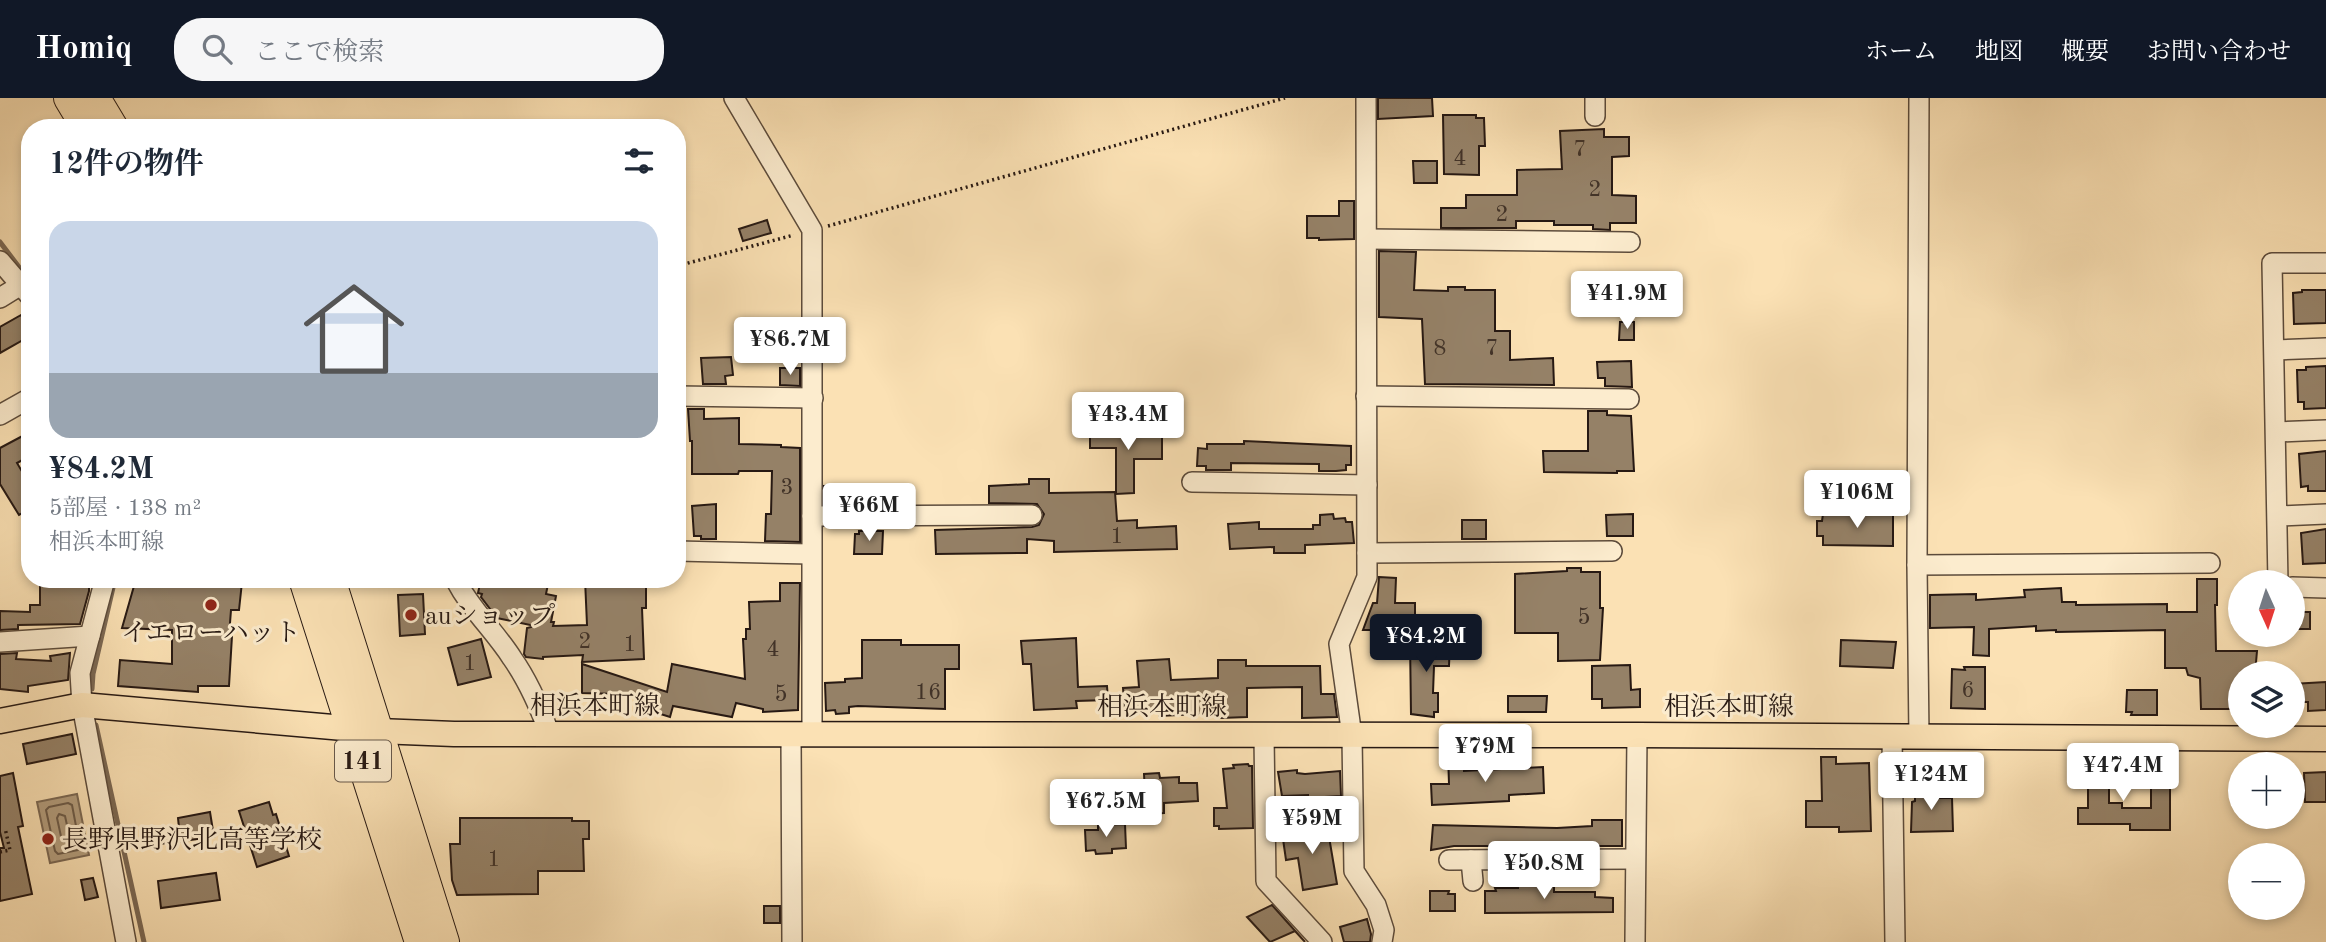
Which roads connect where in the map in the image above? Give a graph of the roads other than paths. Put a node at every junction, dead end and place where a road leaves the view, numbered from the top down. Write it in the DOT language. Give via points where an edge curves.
graph roads {
  1 [pos="69,98"];
  2 [pos="95,98"];
  3 [pos="734,98"];
  4 [pos="1366,98"];
  5 [pos="1919,98"];
  6 [pos="82,119"];
  7 [pos="108,119"];
  8 [pos="1367,239"];
  9 [pos="1630,242"];
  10 [pos="0,261"];
  11 [pos="2326,263"];
  12 [pos="21,286"];
  13 [pos="21,292"];
  14 [pos="0,298"];
  15 [pos="2326,348"];
  16 [pos="2275,351"];
  17 [pos="686,396"];
  18 [pos="1366,396"];
  19 [pos="813,398"];
  20 [pos="1629,399"];
  21 [pos="21,403"];
  22 [pos="0,415"];
  23 [pos="2326,430"];
  24 [pos="2277,432"];
  25 [pos="1192,482"];
  26 [pos="1367,485"];
  27 [pos="2326,514"];
  28 [pos="1032,515"];
  29 [pos="811,516"];
  30 [pos="2278,516"];
  31 [pos="686,551"];
  32 [pos="1612,551"];
  33 [pos="1367,553"];
  34 [pos="811,554"];
  35 [pos="2210,564"];
  36 [pos="1917,565"];
  37 [pos="2278,570"];
  38 [pos="2305,587"];
  39 [pos="103,588"];
  40 [pos="308,588"];
  41 [pos="332,588"];
  42 [pos="460,588"];
  43 [pos="2326,588"];
  44 [pos="90,636"];
  45 [pos="0,642"];
  46 [pos="82,705"];
  47 [pos="0,721"];
  48 [pos="365,730"];
  49 [pos="550,735"];
  50 [pos="802,735"];
  51 [pos="1637,735"];
  52 [pos="1264,736"];
  53 [pos="1352,736"];
  54 [pos="1892,737"];
  55 [pos="1919,738"];
  56 [pos="2326,739"];
  57 [pos="1635,859"];
  58 [pos="1448,860"];
  59 [pos="1471,860"];
  60 [pos="1473,881"];
  61 [pos="127,942"];
  62 [pos="420,942"];
  63 [pos="444,942"];
  64 [pos="792,942"];
  65 [pos="1322,942"];
  66 [pos="1382,942"];
  67 [pos="1635,942"];
  68 [pos="1895,942"];
  1 -- 6 [label="highway"];
  2 -- 7 [label="highway"];
  3 -- 19 [label="street" via="812,230"];
  4 -- 8 [label="street"];
  5 -- 36 [label="street"];
  8 -- 9 [label="street"];
  8 -- 18 [label="street"];
  10 -- 12 [label="street"];
  11 -- 16 [label="street" via="2272,263"];
  13 -- 14 [label="street"];
  15 -- 16 [label="street"];
  16 -- 24 [label="street"];
  17 -- 19 [label="street"];
  18 -- 20 [label="street"];
  18 -- 26 [label="street"];
  19 -- 29 [label="street"];
  21 -- 22 [label="street"];
  23 -- 24 [label="street"];
  24 -- 30 [label="street"];
  25 -- 26 [label="street"];
  26 -- 33 [label="street"];
  27 -- 30 [label="street"];
  28 -- 29 [label="street"];
  29 -- 34 [label="street"];
  30 -- 37 [label="street"];
  31 -- 34 [label="street"];
  32 -- 33 [label="street"];
  33 -- 53 [label="street" via="1367,578 1339,644"];
  34 -- 50 [label="street"];
  35 -- 36 [label="street"];
  36 -- 55 [label="street"];
  38 -- 43 [label="street"];
  39 -- 44 [label="street"];
  40 -- 48 [label="highway, 141"];
  41 -- 48 [label="highway, 141"];
  42 -- 49 [label="street" via="512,657 534,694"];
  44 -- 45 [label="street"];
  44 -- 46 [label="street" via="80,673"];
  46 -- 47 [label="main road, 相浜本町線"];
  46 -- 48 [label="main road, 相浜本町線"];
  46 -- 61 [label="street"];
  48 -- 49 [label="main road, 相浜本町線"];
  48 -- 62 [label="highway, 141"];
  48 -- 63 [label="highway, 141"];
  49 -- 50 [label="main road, 相浜本町線"];
  50 -- 52 [label="main road, 相浜本町線"];
  50 -- 64 [label="street"];
  51 -- 53 [label="main road, 相浜本町線"];
  51 -- 54 [label="main road, 相浜本町線"];
  51 -- 57 [label="street"];
  52 -- 53 [label="main road, 相浜本町線"];
  52 -- 65 [label="street" via="1266,881"];
  53 -- 66 [label="street" via="1354,871 1376,905 1384,930"];
  54 -- 55 [label="main road, 相浜本町線"];
  54 -- 68 [label="street"];
  55 -- 56 [label="main road, 相浜本町線"];
  57 -- 59 [label="street"];
  57 -- 67 [label="street"];
  58 -- 59 [label="street"];
  59 -- 60 [label="street"];
}
